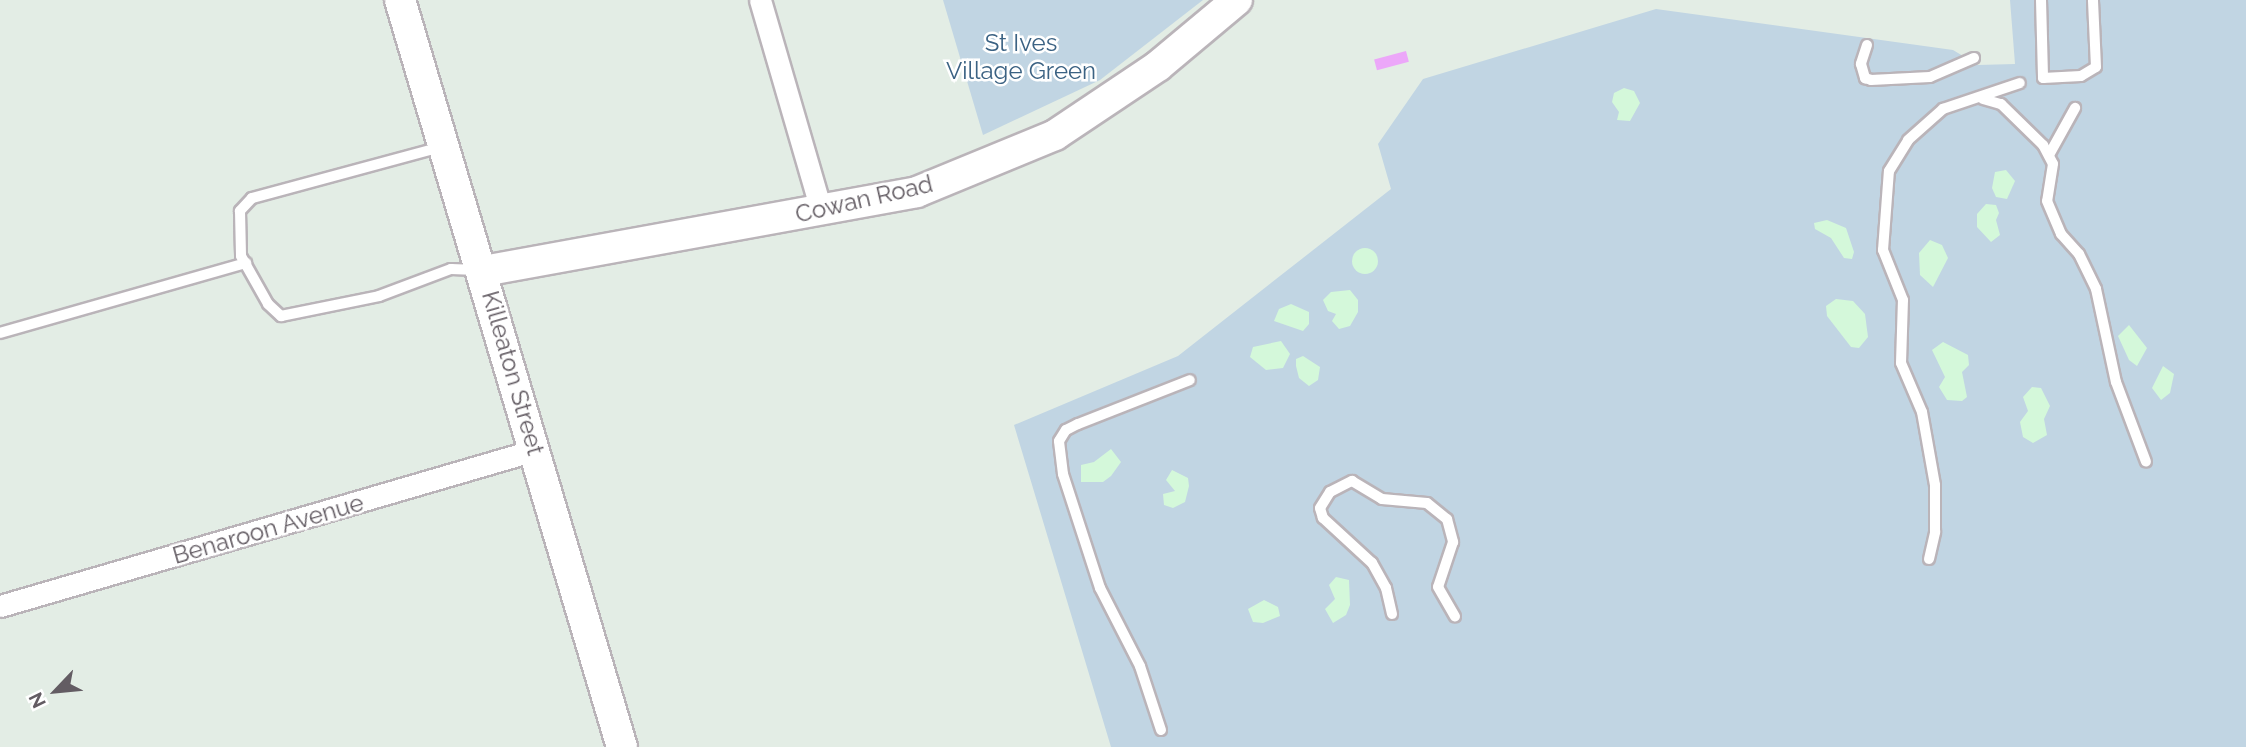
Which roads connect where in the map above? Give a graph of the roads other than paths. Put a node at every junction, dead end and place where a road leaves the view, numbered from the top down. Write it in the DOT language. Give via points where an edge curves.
graph roads {
  1 [pos="400,0"];
  2 [pos="760,0"];
  3 [pos="1237,0"];
  4 [pos="2041,0"];
  5 [pos="2093,0"];
  6 [pos="1867,45"];
  7 [pos="1974,58"];
  8 [pos="2020,83"];
  9 [pos="1970,99"];
  10 [pos="2075,108"];
  11 [pos="444,146"];
  12 [pos="2049,155"];
  13 [pos="821,210"];
  14 [pos="540,261"];
  15 [pos="246,263"];
  16 [pos="483,271"];
  17 [pos="497,320"];
  18 [pos="0,333"];
  19 [pos="1190,380"];
  20 [pos="535,450"];
  21 [pos="2146,463"];
  22 [pos="1930,559"];
  23 [pos="0,606"];
  24 [pos="1392,614"];
  25 [pos="1455,616"];
  26 [pos="1161,730"];
  27 [pos="622,747"];
  1 -- 11 [label="street, Killeaton Street"];
  2 -- 13 [label="street"];
  3 -- 13 [label="street, Cowan Road" via="1158,66 1055,135 917,192"];
  4 -- 5 [label="lane" via="2043,78 2081,76 2096,67"];
  6 -- 7 [label="lane" via="1861,64 1865,78 1871,80 1930,77"];
  8 -- 9 [label="lane"];
  9 -- 12 [label="lane" via="2001,104"];
  9 -- 22 [label="lane" via="1933,116 1901,148 1889,171 1884,211 1886,264 1906,313 1901,363 1922,412 1935,485"];
  10 -- 12 [label="lane"];
  11 -- 15 [label="lane" via="252,198 240,211 238,226"];
  11 -- 16 [label="street, Killeaton Street"];
  12 -- 21 [label="lane" via="2053,164 2047,201 2061,234 2079,254 2096,289 2116,382"];
  13 -- 14 [label="street, Cowan Road"];
  14 -- 16 [label="street, Cowan Road"];
  14 -- 17 [label="street" via="517,282"];
  15 -- 16 [label="lane" via="268,304 281,316 379,296 451,269"];
  15 -- 18 [label="lane"];
  16 -- 17 [label="street, Killeaton Street"];
  17 -- 20 [label="street, Killeaton Street"];
  19 -- 26 [label="lane" via="1078,424 1059,441 1063,474 1100,588 1140,666"];
  20 -- 23 [label="street, Benaroon Avenue"];
  20 -- 27 [label="street, Killeaton Street"];
  24 -- 25 [label="lane" via="1386,587 1372,563 1323,518 1320,508 1331,492 1352,481 1382,499 1427,503 1447,519 1452,542 1438,587"];
}
